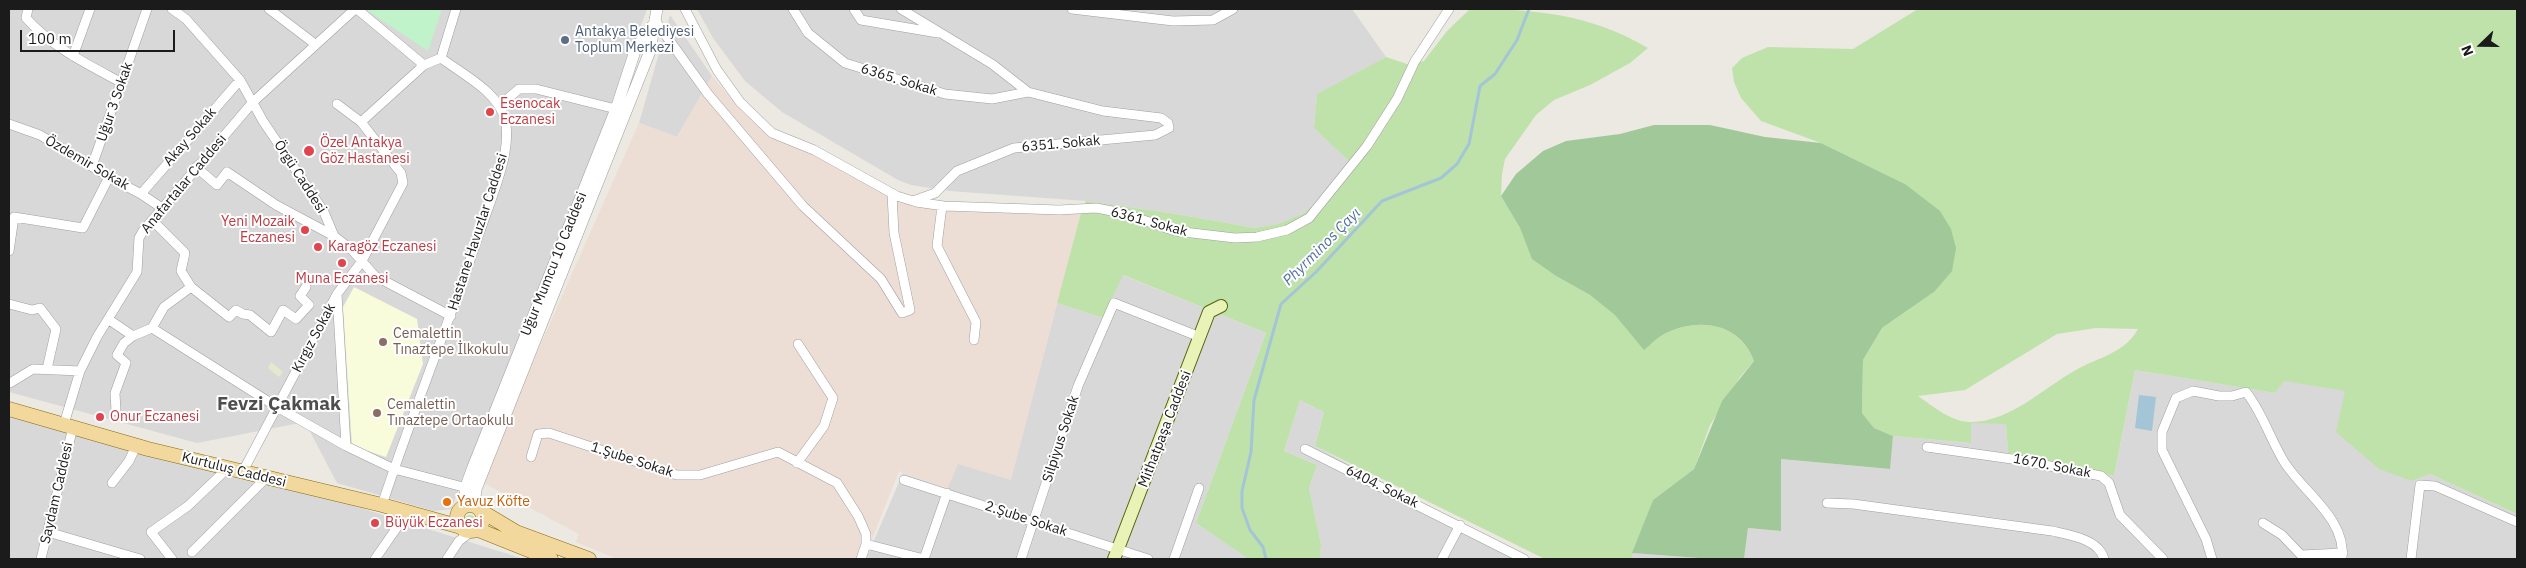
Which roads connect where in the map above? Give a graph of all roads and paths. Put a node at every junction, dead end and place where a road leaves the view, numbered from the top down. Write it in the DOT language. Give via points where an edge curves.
graph roads {
  1 [pos="28,9"];
  2 [pos="90,9"];
  3 [pos="147,9"];
  4 [pos="172,9"];
  5 [pos="269,9"];
  6 [pos="356,9"];
  7 [pos="456,9"];
  8 [pos="685,9"];
  9 [pos="793,9"];
  10 [pos="854,9"];
  11 [pos="900,9"];
  12 [pos="1072,9"];
  13 [pos="1232,9"];
  14 [pos="1449,9"];
  15 [pos="655,18"];
  16 [pos="946,34"];
  17 [pos="315,44"];
  18 [pos="73,56"];
  19 [pos="441,58"];
  20 [pos="424,65"];
  21 [pos="240,80"];
  22 [pos="122,83"];
  23 [pos="1028,92"];
  24 [pos="253,102"];
  25 [pos="337,104"];
  26 [pos="500,106"];
  27 [pos="620,111"];
  28 [pos="361,122"];
  29 [pos="9,124"];
  30 [pos="92,166"];
  31 [pos="196,167"];
  32 [pos="109,177"];
  33 [pos="141,194"];
  34 [pos="892,194"];
  35 [pos="913,201"];
  36 [pos="942,206"];
  37 [pos="162,208"];
  38 [pos="152,220"];
  39 [pos="334,236"];
  40 [pos="9,251"];
  41 [pos="362,260"];
  42 [pos="191,287"];
  43 [pos="306,287"];
  44 [pos="337,294"];
  45 [pos="9,304"];
  46 [pos="1221,306"];
  47 [pos="451,316"];
  48 [pos="108,319"];
  49 [pos="152,328"];
  50 [pos="133,336"];
  51 [pos="1200,336"];
  52 [pos="974,340"];
  53 [pos="798,344"];
  54 [pos="47,369"];
  55 [pos="80,371"];
  56 [pos="10,383"];
  57 [pos="277,407"];
  58 [pos="9,409"];
  59 [pos="116,411"];
  60 [pos="69,426"];
  61 [pos="136,446"];
  62 [pos="346,446"];
  63 [pos="1927,447"];
  64 [pos="1305,449"];
  65 [pos="531,457"];
  66 [pos="797,463"];
  67 [pos="236,469"];
  68 [pos="394,469"];
  69 [pos="266,478"];
  70 [pos="904,480"];
  71 [pos="112,483"];
  72 [pos="1199,488"];
  73 [pos="470,489"];
  74 [pos="947,493"];
  75 [pos="1827,503"];
  76 [pos="382,505"];
  77 [pos="474,508"];
  78 [pos="407,512"];
  79 [pos="1034,522"];
  80 [pos="2517,522"];
  81 [pos="2262,523"];
  82 [pos="1460,525"];
  83 [pos="469,529"];
  84 [pos="48,532"];
  85 [pos="866,544"];
  86 [pos="192,552"];
  87 [pos="1116,554"];
  88 [pos="2342,556"];
  89 [pos="166,557"];
  90 [pos="2301,557"];
  91 [pos="41,559"];
  92 [pos="140,559"];
  93 [pos="375,559"];
  94 [pos="447,559"];
  95 [pos="551,559"];
  96 [pos="590,559"];
  97 [pos="861,559"];
  98 [pos="924,559"];
  99 [pos="1021,559"];
  100 [pos="1148,559"];
  101 [pos="1174,559"];
  102 [pos="1442,559"];
  103 [pos="1524,559"];
  104 [pos="2104,559"];
  105 [pos="2162,559"];
  106 [pos="2212,559"];
  107 [pos="2411,559"];
  1 -- 18 [label="street" via="26,18 42,36"];
  2 -- 18 [label="street"];
  3 -- 22 [label="street, Uğur 3 Sokak"];
  4 -- 21 [label="street, Örgü Caddesi" via="186,19"];
  5 -- 17 [label="street"];
  6 -- 17 [label="street, Anafartalar Caddesi"];
  6 -- 20 [label="street"];
  7 -- 19 [label="street"];
  8 -- 34 [label="street" via="723,78 740,102 772,133 814,150"];
  9 -- 23 [label="street, 6365. Sokak" via="808,33 845,63 945,94 992,99"];
  10 -- 16 [label="street" via="861,20"];
  11 -- 16 [label="street, 6351. Sokak"];
  12 -- 13 [label="street" via="1173,21 1213,20"];
  14 -- 36 [label="street, 6361. Sokak" via="1367,146 1309,218 1287,230 1235,238 1175,230 1096,208"];
  15 -- 27 [label="street, Uğur Mumcu 10 Caddesi" via="652,44"];
  15 -- 34 [label="street" via="714,101 803,206 880,279 902,313 910,310 894,233"];
  16 -- 23 [label="street, 6351. Sokak"];
  17 -- 24 [label="street, Anafartalar Caddesi"];
  18 -- 22 [label="street"];
  19 -- 20 [label="street"];
  19 -- 26 [label="street"];
  20 -- 28 [label="street"];
  21 -- 24 [label="street, Örgü Caddesi"];
  21 -- 33 [label="street, Akay Sokak"];
  22 -- 30 [label="street, Uğur 3 Sokak"];
  23 -- 35 [label="street, 6351. Sokak" via="1103,111 1161,118 1169,128 1156,135 1014,148 957,171 935,193"];
  24 -- 31 [label="street, Anafartalar Caddesi"];
  24 -- 39 [label="street, Örgü Caddesi" via="324,212"];
  25 -- 28 [label="street, Kırgız Sokak"];
  26 -- 27 [label="street" via="519,89 536,90"];
  26 -- 47 [label="street, Hastane Havuzlar Caddesi" via="506,120 506,136 500,167"];
  27 -- 73 [label="street, Uğur Mumcu 10 Caddesi"];
  28 -- 41 [label="street, Kırgız Sokak" via="401,173 403,183"];
  29 -- 30 [label="street, Özdemir Sokak" via="40,135"];
  30 -- 32 [label="street, Özdemir Sokak"];
  31 -- 37 [label="street, Anafartalar Caddesi"];
  31 -- 39 [label="street" via="217,185 228,172 276,205"];
  32 -- 33 [label="street, Özdemir Sokak"];
  32 -- 40 [label="street" via="83,228 14,217"];
  33 -- 37 [label="street, Özdemir Sokak"];
  34 -- 35 [label="street"];
  35 -- 36 [label="street, 6361. Sokak"];
  36 -- 52 [label="street" via="937,246 976,322"];
  37 -- 38 [label="street, Anafartalar Caddesi"];
  38 -- 42 [label="street" via="185,253 181,271"];
  38 -- 48 [label="street, Anafartalar Caddesi" via="139,238 137,272"];
  39 -- 41 [label="street, Örgü Caddesi"];
  41 -- 44 [label="street, Kırgız Sokak"];
  41 -- 47 [label="street, Örgü Caddesi" via="375,276"];
  42 -- 43 [label="street" via="230,317 236,310 250,314 270,332 283,310 296,320 309,305 300,296"];
  42 -- 49 [label="street" via="164,307"];
  44 -- 57 [label="street, Kırgız Sokak"];
  44 -- 62 [label="street"];
  45 -- 54 [label="street" via="32,310 40,308 56,329"];
  46 -- 51 [label="main road, Mithatpaşa Caddesi" via="1209,312"];
  47 -- 68 [label="street, Hastane Havuzlar Caddesi"];
  48 -- 50 [label="street"];
  48 -- 55 [label="street, Anafartalar Caddesi"];
  49 -- 50 [label="street"];
  49 -- 57 [label="street"];
  50 -- 59 [label="street" via="117,355 126,363 115,393"];
  51 -- 79 [label="street, Silpiyus Sokak" via="1114,303 1078,386"];
  51 -- 87 [label="main road, Mithatpaşa Caddesi"];
  53 -- 66 [label="street" via="833,398 824,426"];
  54 -- 55 [label="street"];
  54 -- 56 [label="street" via="33,369"];
  55 -- 60 [label="street, Anafartalar Caddesi"];
  57 -- 62 [label="street"];
  57 -- 67 [label="street, Kırgız Sokak"];
  58 -- 60 [label="main road, Kurtuluş Caddesi"];
  60 -- 61 [label="main road, Kurtuluş Caddesi"];
  60 -- 84 [label="street, Saydam Caddesi"];
  61 -- 67 [label="main road, Kurtuluş Caddesi"];
  61 -- 71 [label="street"];
  62 -- 68 [label="street"];
  63 -- 105 [label="street, 1670. Sokak" via="2100,476 2109,483 2120,515"];
  64 -- 82 [label="street, 6404. Sokak"];
  65 -- 66 [label="street, 1.Şube Sokak" via="538,434 550,433 677,475 700,475 778,452"];
  66 -- 85 [label="street, 1.Şube Sokak" via="837,483 858,516 866,534"];
  67 -- 69 [label="main road, Kurtuluş Caddesi"];
  67 -- 89 [label="street, Kırgız Sokak" via="151,532"];
  68 -- 73 [label="street"];
  68 -- 76 [label="street, Hastane Havuzlar Caddesi"];
  69 -- 76 [label="main road, Kurtuluş Caddesi"];
  69 -- 86 [label="street"];
  70 -- 74 [label="street, 2.Şube Sokak"];
  72 -- 101 [label="street"];
  73 -- 77 [label="street, Uğur Mumcu 10 Caddesi"];
  74 -- 79 [label="street, 2.Şube Sokak"];
  74 -- 98 [label="street"];
  75 -- 104 [label="street" via="1862,505 2066,534 2090,543"];
  76 -- 78 [label="main road, Kurtuluş Caddesi"];
  77 -- 83 [label="main road, Uğur Mumcu 10 Caddesi" via="483,520"];
  77 -- 83 [label="main road, Uğur Mumcu 10 Caddesi" via="458,515"];
  77 -- 96 [label="main road" via="516,532"];
  78 -- 83 [label="main road, Kurtuluş Caddesi"];
  78 -- 93 [label="street"];
  79 -- 87 [label="street, 2.Şube Sokak"];
  79 -- 99 [label="street, Silpiyus Sokak"];
  80 -- 107 [label="street" via="2435,486 2420,485"];
  81 -- 90 [label="street" via="2282,535"];
  82 -- 102 [label="street"];
  82 -- 103 [label="street, 6404. Sokak"];
  83 -- 94 [label="street"];
  83 -- 95 [label="main road, Kurtuluş Caddesi"];
  84 -- 91 [label="street, Saydam Caddesi"];
  84 -- 92 [label="street"];
  85 -- 97 [label="street"];
  85 -- 98 [label="street"];
  87 -- 100 [label="street, 2.Şube Sokak"];
  88 -- 90 [label="street"];
  88 -- 106 [label="street" via="2339,536 2330,519 2284,461 2246,392 2219,396 2193,391 2176,398 2162,432 2162,450 2206,539"];
}
